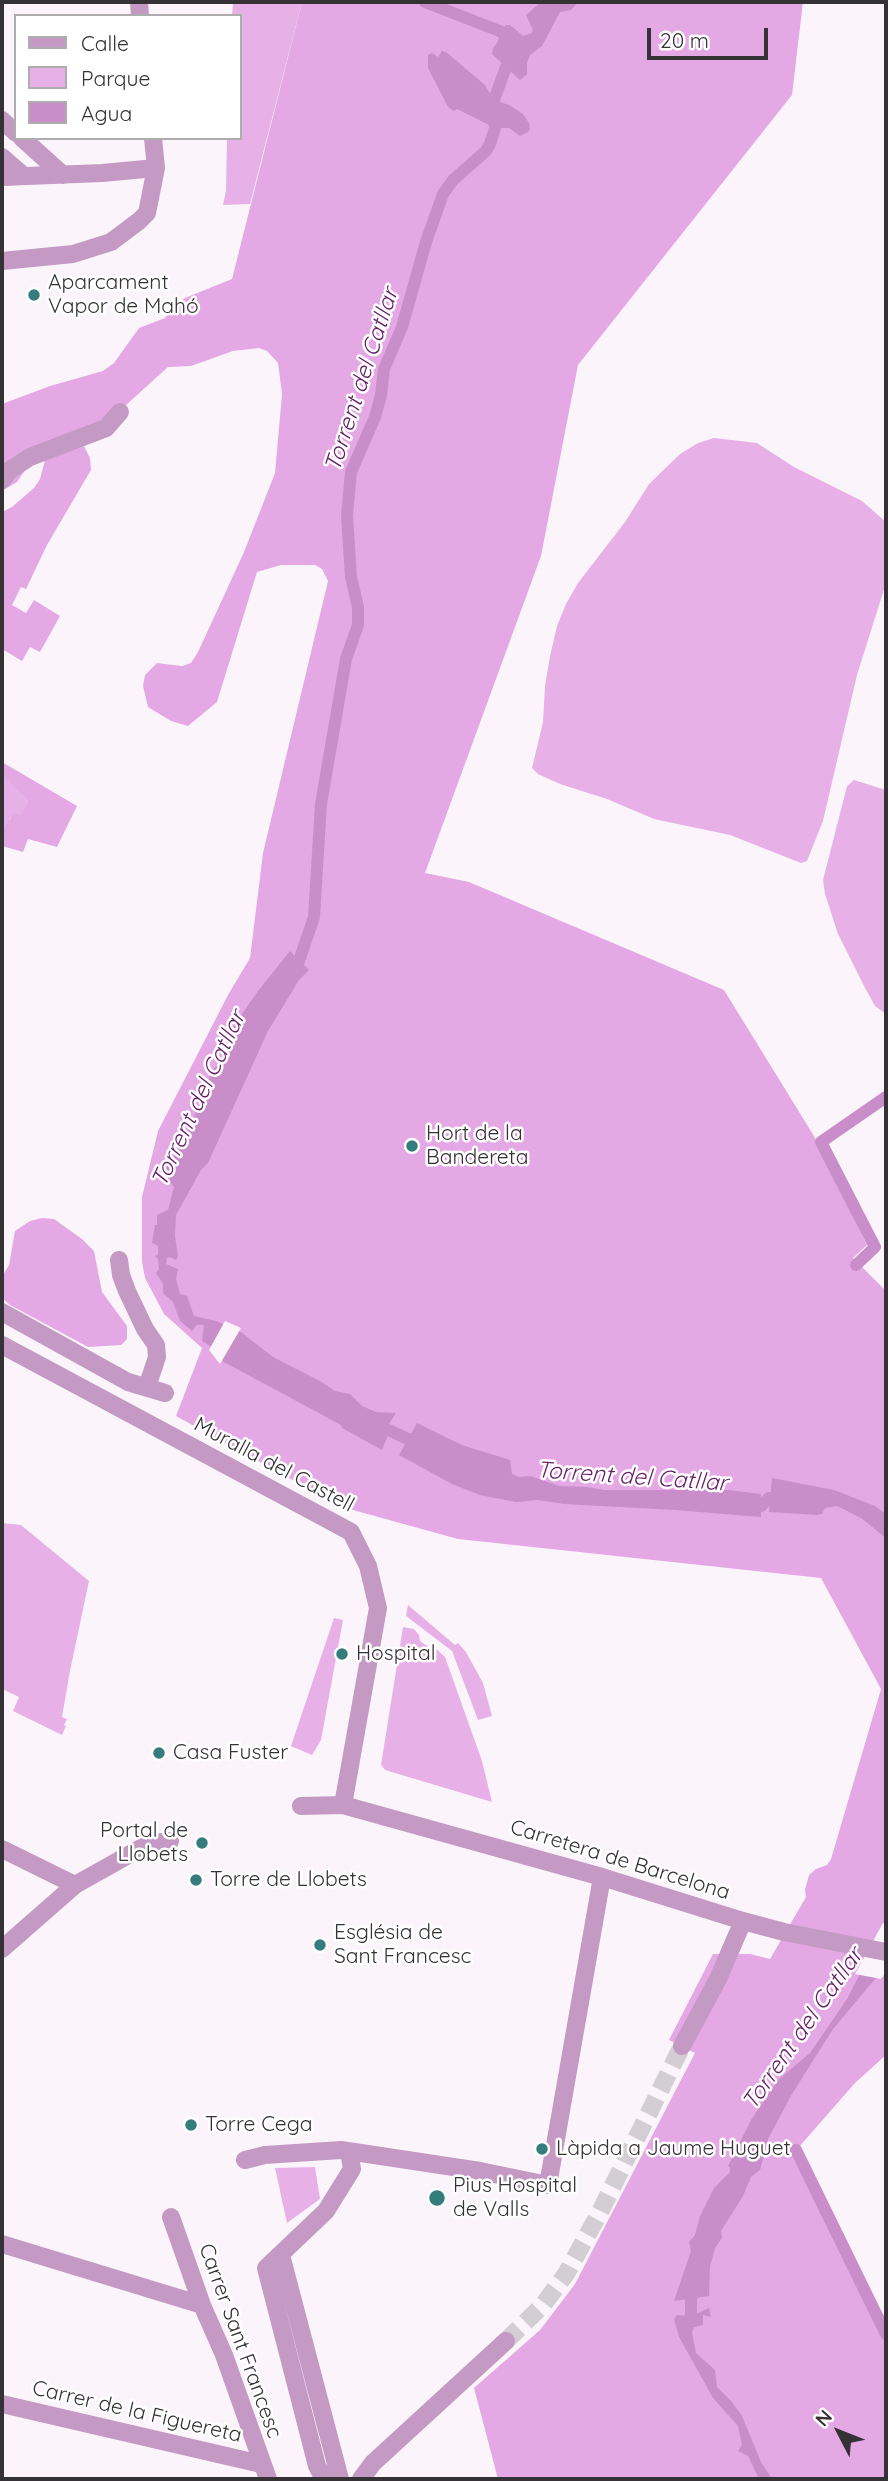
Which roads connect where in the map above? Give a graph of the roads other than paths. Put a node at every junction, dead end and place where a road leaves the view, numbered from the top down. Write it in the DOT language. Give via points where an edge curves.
graph roads {
  1 [pos="24,140"];
  2 [pos="153,140"];
  3 [pos="2,157"];
  4 [pos="156,168"];
  5 [pos="62,175"];
  6 [pos="24,176"];
  7 [pos="2,177"];
  8 [pos="2,261"];
  9 [pos="120,412"];
  10 [pos="2,480"];
  11 [pos="119,1260"];
  12 [pos="2,1312"];
  13 [pos="2,1345"];
  14 [pos="147,1387"];
  15 [pos="165,1393"];
  16 [pos="343,1805"];
  17 [pos="301,1806"];
  18 [pos="170,1841"];
  19 [pos="2,1849"];
  20 [pos="602,1877"];
  21 [pos="75,1885"];
  22 [pos="743,1921"];
  23 [pos="2,1949"];
  24 [pos="886,1952"];
  25 [pos="682,2046"];
  26 [pos="349,2151"];
  27 [pos="246,2160"];
  28 [pos="171,2217"];
  29 [pos="2,2244"];
  30 [pos="281,2255"];
  31 [pos="202,2305"];
  32 [pos="506,2341"];
  33 [pos="2,2404"];
  34 [pos="265,2472"];
  35 [pos="324,2479"];
  36 [pos="340,2479"];
  37 [pos="361,2479"];
  1 -- 5 [label="street"];
  2 -- 4 [label="street"];
  3 -- 6 [label="street"];
  4 -- 5 [label="street"];
  4 -- 8 [label="street" via="147,213 111,243 73,254"];
  5 -- 6 [label="street"];
  6 -- 7 [label="street"];
  9 -- 10 [label="street" via="106,428 30,457"];
  11 -- 14 [label="street" via="127,1292 156,1345"];
  12 -- 14 [label="street" via="128,1382"];
  13 -- 16 [label="street, Muralla del Castell" via="351,1532 368,1566 378,1608"];
  14 -- 15 [label="street"];
  16 -- 17 [label="street, Carretera de Barcelona"];
  16 -- 20 [label="street, Carretera de Barcelona"];
  18 -- 21 [label="street" via="148,1844"];
  19 -- 21 [label="street"];
  20 -- 22 [label="street, Carretera de Barcelona"];
  20 -- 26 [label="street" via="548,2185"];
  21 -- 23 [label="street"];
  22 -- 24 [label="street, Carretera de Barcelona"];
  22 -- 25 [label="street"];
  26 -- 27 [label="street"];
  26 -- 30 [label="street" via="352,2169 326,2211"];
  28 -- 31 [label="street, Carrer Sant Francesc"];
  29 -- 31 [label="street"];
  30 -- 35 [label="street" via="266,2269"];
  30 -- 36 [label="street"];
  31 -- 34 [label="street, Carrer Sant Francesc"];
  32 -- 37 [label="street"];
  33 -- 34 [label="street, Carrer de la Figuereta"];
}
